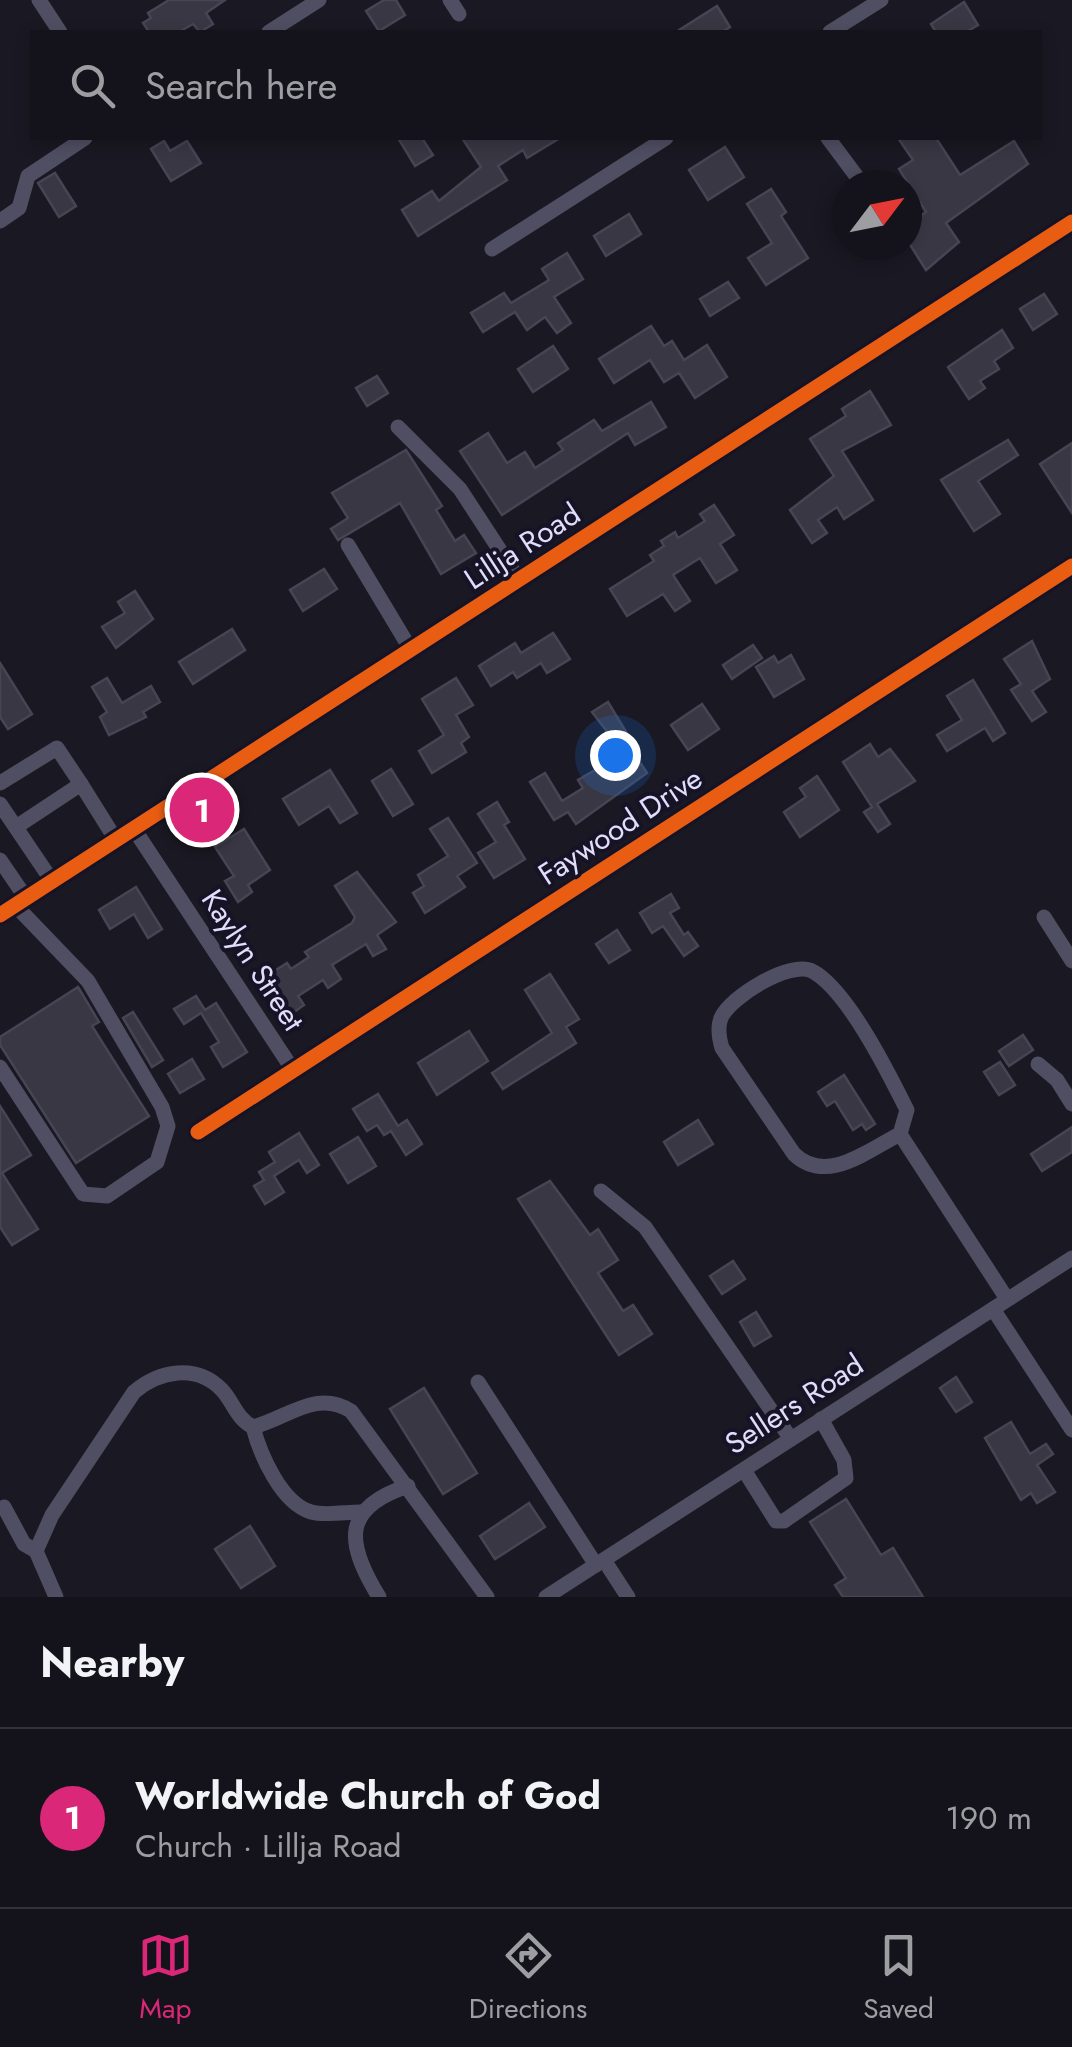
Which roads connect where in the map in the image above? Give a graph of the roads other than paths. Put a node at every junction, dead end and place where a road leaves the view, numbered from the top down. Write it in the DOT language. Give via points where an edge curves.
graph roads {
  1 [pos="39,0"];
  2 [pos="320,0"];
  3 [pos="881,0"];
  4 [pos="59,30"];
  5 [pos="272,30"];
  6 [pos="833,30"];
  7 [pos="82,140"];
  8 [pos="663,140"];
  9 [pos="829,140"];
  10 [pos="852,170"];
  11 [pos="0,221"];
  12 [pos="1072,222"];
  13 [pos="492,249"];
  14 [pos="398,427"];
  15 [pos="348,545"];
  16 [pos="1072,566"];
  17 [pos="520,580"];
  18 [pos="411,650"];
  19 [pos="0,783"];
  20 [pos="81,784"];
  21 [pos="0,804"];
  22 [pos="16,828"];
  23 [pos="134,829"];
  24 [pos="116,840"];
  25 [pos="1,864"];
  26 [pos="52,881"];
  27 [pos="20,902"];
  28 [pos="0,915"];
  29 [pos="1044,918"];
  30 [pos="1072,962"];
  31 [pos="1038,1064"];
  32 [pos="0,1067"];
  33 [pos="292,1070"];
  34 [pos="1072,1104"];
  35 [pos="198,1132"];
  36 [pos="900,1134"];
  37 [pos="601,1191"];
  38 [pos="1072,1258"];
  39 [pos="1000,1304"];
  40 [pos="478,1382"];
  41 [pos="821,1419"];
  42 [pos="252,1427"];
  43 [pos="1072,1430"];
  44 [pos="790,1438"];
  45 [pos="744,1470"];
  46 [pos="408,1486"];
  47 [pos="4,1507"];
  48 [pos="360,1512"];
  49 [pos="36,1552"];
  50 [pos="600,1562"];
  51 [pos="56,1597"];
  52 [pos="379,1597"];
  53 [pos="487,1597"];
  54 [pos="546,1597"];
  55 [pos="628,1597"];
  1 -- 4 [label="street"];
  2 -- 5 [label="street"];
  3 -- 6 [label="street"];
  7 -- 11 [label="street" via="28,176 18,208"];
  8 -- 13 [label="street"];
  9 -- 10 [label="street"];
  12 -- 17 [label="street, Lillja Road"];
  14 -- 17 [label="street" via="460,489"];
  15 -- 18 [label="street"];
  16 -- 33 [label="street, Faywood Drive"];
  17 -- 18 [label="street, Lillja Road"];
  18 -- 23 [label="street, Lillja Road"];
  19 -- 20 [label="street" via="56,748"];
  20 -- 22 [label="street"];
  20 -- 24 [label="street"];
  21 -- 22 [label="street"];
  22 -- 26 [label="street"];
  23 -- 24 [label="street, Lillja Road"];
  23 -- 33 [label="street, Kaylyn Street"];
  24 -- 26 [label="street, Lillja Road"];
  25 -- 27 [label="street"];
  26 -- 27 [label="street, Lillja Road"];
  27 -- 28 [label="street, Lillja Road"];
  27 -- 32 [label="street" via="88,981 162,1106 168,1126 157,1162 107,1196 83,1194"];
  29 -- 30 [label="street"];
  31 -- 34 [label="street"];
  33 -- 35 [label="street, Faywood Drive"];
  36 -- 36 [label="street" via="840,1164 805,1164 722,1048 718,1036 727,1009 782,971 816,973 832,986 891,1077 907,1110"];
  36 -- 39 [label="street"];
  37 -- 44 [label="street" via="645,1228"];
  38 -- 39 [label="street, Sellers Road"];
  39 -- 41 [label="street, Sellers Road"];
  39 -- 43 [label="street"];
  40 -- 50 [label="street"];
  41 -- 44 [label="street, Sellers Road"];
  41 -- 45 [label="street" via="844,1460 846,1478 784,1520 776,1521"];
  42 -- 46 [label="street" via="336,1401"];
  42 -- 48 [label="street" via="260,1454 288,1495 310,1512"];
  42 -- 49 [label="street" via="205,1380 186,1372 149,1379 122,1406"];
  44 -- 45 [label="street, Sellers Road"];
  45 -- 50 [label="street, Sellers Road"];
  46 -- 48 [label="street"];
  46 -- 53 [label="street"];
  47 -- 49 [label="street" via="24,1544"];
  48 -- 52 [label="street" via="355,1547"];
  49 -- 51 [label="street"];
  50 -- 54 [label="street, Sellers Road"];
  50 -- 55 [label="street"];
}
